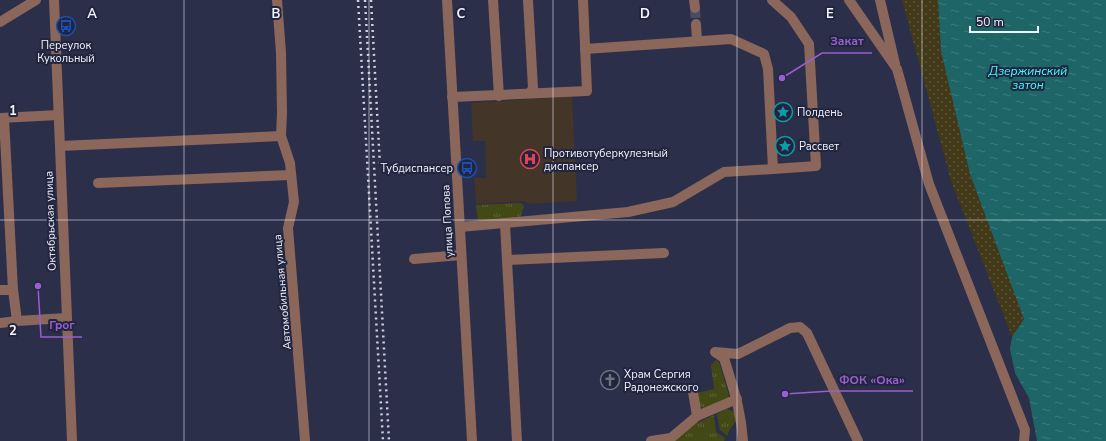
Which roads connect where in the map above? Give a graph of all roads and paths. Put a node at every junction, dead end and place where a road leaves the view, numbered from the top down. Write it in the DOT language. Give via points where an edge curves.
graph roads {
  1 [pos="36,0"];
  2 [pos="54,0"];
  3 [pos="277,0"];
  4 [pos="447,0"];
  5 [pos="493,0"];
  6 [pos="528,0"];
  7 [pos="583,0"];
  8 [pos="772,0"];
  9 [pos="849,0"];
  10 [pos="880,0"];
  11 [pos="0,22"];
  12 [pos="696,24"];
  13 [pos="697,41"];
  14 [pos="585,49"];
  15 [pos="897,69"];
  16 [pos="530,93"];
  17 [pos="499,96"];
  18 [pos="452,97"];
  19 [pos="58,115"];
  20 [pos="2,118"];
  21 [pos="3,134"];
  22 [pos="280,136"];
  23 [pos="60,146"];
  24 [pos="773,169"];
  25 [pos="291,175"];
  26 [pos="98,183"];
  27 [pos="505,224"];
  28 [pos="460,227"];
  29 [pos="664,253"];
  30 [pos="461,255"];
  31 [pos="414,259"];
  32 [pos="507,260"];
  33 [pos="0,290"];
  34 [pos="13,290"];
  35 [pos="66,318"];
  36 [pos="17,320"];
  37 [pos="0,323"];
  38 [pos="693,392"];
  39 [pos="737,399"];
  40 [pos="697,416"];
  41 [pos="72,441"];
  42 [pos="305,441"];
  43 [pos="472,441"];
  44 [pos="517,441"];
  45 [pos="651,441"];
  46 [pos="742,441"];
  47 [pos="858,441"];
  48 [pos="1024,441"];
  1 -- 11 [label="street"];
  2 -- 19 [label="street, Октябрьская улица"];
  3 -- 22 [label="street, Автомобильная улица" via="281,53"];
  4 -- 18 [label="street, улица Попова"];
  5 -- 17 [label="street"];
  6 -- 16 [label="street" via="533,88"];
  7 -- 14 [label="street"];
  8 -- 24 [label="street" via="791,17 809,44 816,166"];
  9 -- 15 [label="street"];
  10 -- 15 [label="street"];
  12 -- 13 [label="street"];
  13 -- 14 [label="street"];
  13 -- 24 [label="street" via="731,39 764,54 768,69"];
  14 -- 16 [label="street" via="587,91"];
  15 -- 48 [label="street" via="929,184 1025,430"];
  16 -- 17 [label="street"];
  17 -- 18 [label="street"];
  18 -- 28 [label="street, улица Попова"];
  19 -- 20 [label="street"];
  19 -- 23 [label="street, Октябрьская улица"];
  20 -- 21 [label="street"];
  21 -- 34 [label="street"];
  22 -- 23 [label="street"];
  22 -- 25 [label="street, Автомобильная улица" via="290,163"];
  23 -- 35 [label="street, Октябрьская улица"];
  24 -- 27 [label="street" via="724,172 673,202 628,212"];
  25 -- 26 [label="street"];
  25 -- 42 [label="street, Автомобильная улица" via="294,202 288,228"];
  27 -- 28 [label="street"];
  27 -- 32 [label="street"];
  28 -- 30 [label="street, улица Попова"];
  29 -- 32 [label="street"];
  30 -- 31 [label="street"];
  30 -- 43 [label="street, улица Попова"];
  32 -- 44 [label="street"];
  33 -- 34 [label="street"];
  34 -- 36 [label="street"];
  35 -- 36 [label="street"];
  35 -- 41 [label="street, Октябрьская улица"];
  36 -- 37 [label="street"];
  38 -- 40 [label="street"];
  39 -- 40 [label="street"];
  39 -- 46 [label="street" via="741,415"];
  39 -- 47 [label="street" via="724,358 715,352 738,354 790,328 800,327 807,333"];
  40 -- 45 [label="street" via="671,438"];
}
